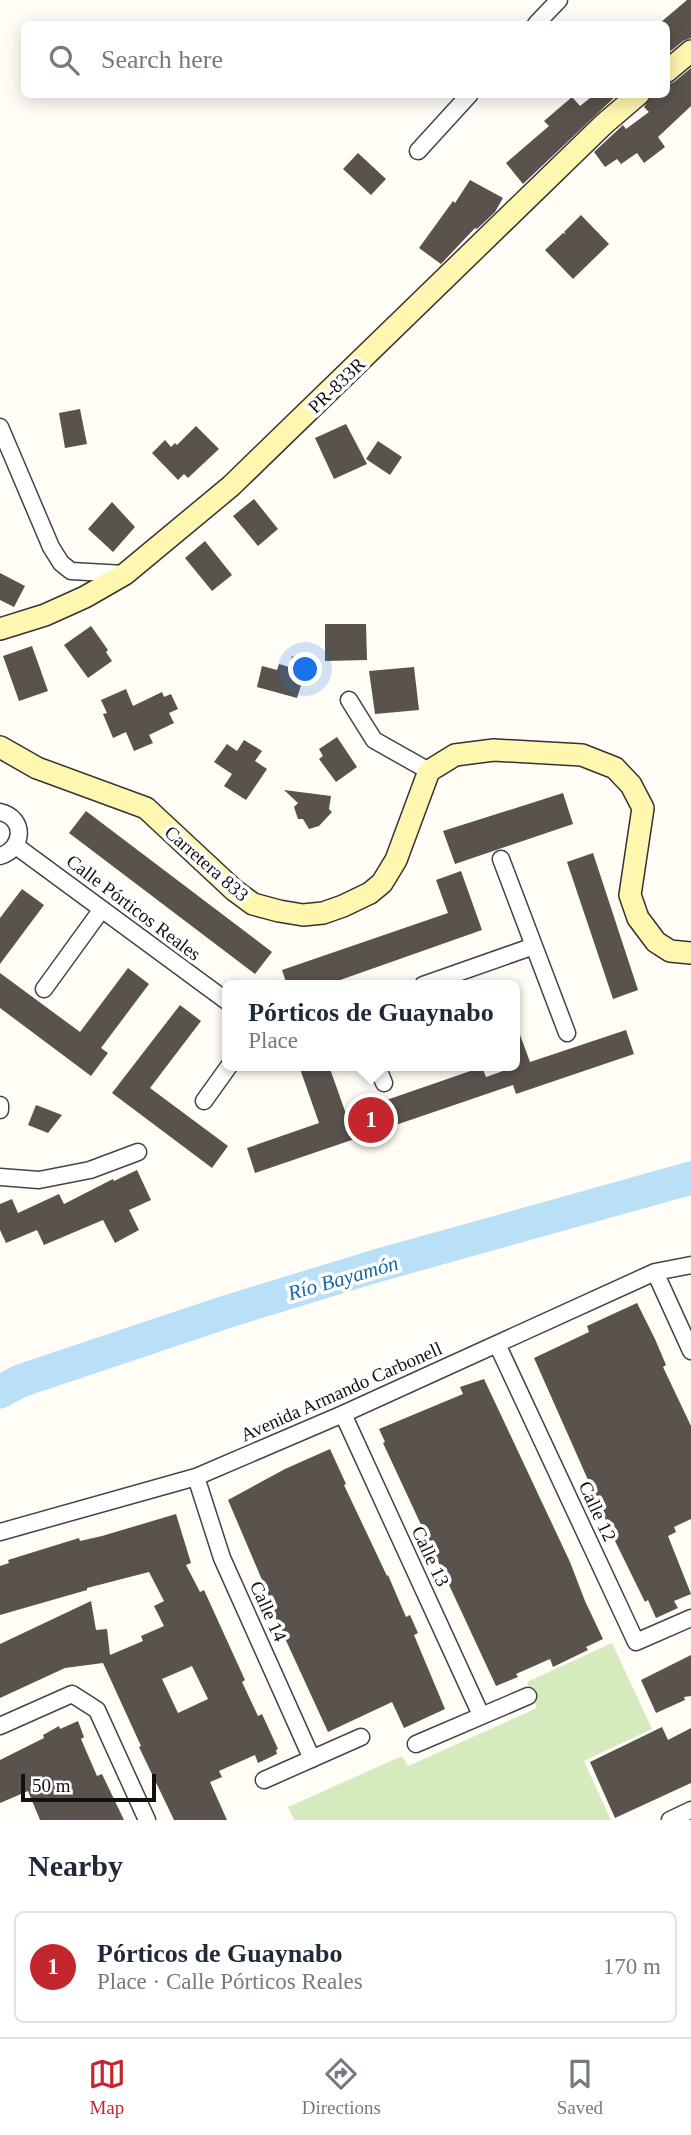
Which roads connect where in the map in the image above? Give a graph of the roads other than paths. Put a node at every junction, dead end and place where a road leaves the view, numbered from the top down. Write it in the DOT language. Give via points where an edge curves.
graph roads {
  1 [pos="559,0"];
  2 [pos="539,21"];
  3 [pos="691,51"];
  4 [pos="670,69"];
  5 [pos="466,98"];
  6 [pos="634,98"];
  7 [pos="418,150"];
  8 [pos="0,427"];
  9 [pos="125,574"];
  10 [pos="0,629"];
  11 [pos="349,700"];
  12 [pos="0,747"];
  13 [pos="429,771"];
  14 [pos="0,812"];
  15 [pos="16,846"];
  16 [pos="0,857"];
  17 [pos="501,859"];
  18 [pos="102,909"];
  19 [pos="534,946"];
  20 [pos="691,953"];
  21 [pos="437,980"];
  22 [pos="44,989"];
  23 [pos="222,998"];
  24 [pos="567,1033"];
  25 [pos="225,1071"];
  26 [pos="379,1071"];
  27 [pos="384,1083"];
  28 [pos="204,1101"];
  29 [pos="138,1152"];
  30 [pos="0,1177"];
  31 [pos="691,1265"];
  32 [pos="655,1272"];
  33 [pos="497,1344"];
  34 [pos="691,1351"];
  35 [pos="343,1415"];
  36 [pos="196,1477"];
  37 [pos="0,1532"];
  38 [pos="691,1618"];
  39 [pos="528,1696"];
  40 [pos="481,1715"];
  41 [pos="0,1726"];
  42 [pos="361,1737"];
  43 [pos="416,1744"];
  44 [pos="312,1759"];
  45 [pos="264,1780"];
  46 [pos="691,1810"];
  47 [pos="147,1820"];
  48 [pos="670,1820"];
  1 -- 2 [label="street"];
  3 -- 4 [label="street"];
  5 -- 7 [label="street"];
  6 -- 9 [label="street, PR-833R / PR-833R" via="231,486"];
  8 -- 9 [label="street" via="61,563 71,571"];
  9 -- 10 [label="street, PR-833R / PR-833R" via="45,615"];
  11 -- 13 [label="street" via="374,740"];
  12 -- 13 [label="street, Carretera 833" via="37,768 146,808 253,904 303,915 343,906 382,883 396,860"];
  13 -- 20 [label="street" via="454,755 494,750 582,755 615,768 643,808 630,895 638,918 656,942 670,951"];
  14 -- 15 [label="street" via="16,822"];
  15 -- 16 [label="street"];
  15 -- 18 [label="street, Calle Pórticos Reales"];
  17 -- 19 [label="street"];
  18 -- 22 [label="street"];
  18 -- 23 [label="street, Calle Pórticos Reales"];
  19 -- 21 [label="street"];
  19 -- 24 [label="street"];
  25 -- 28 [label="street"];
  26 -- 27 [label="street"];
  29 -- 30 [label="street" via="90,1170 39,1180"];
  31 -- 32 [label="street, Avenida Armando Carbonell"];
  32 -- 33 [label="street, Avenida Armando Carbonell"];
  32 -- 34 [label="street"];
  33 -- 35 [label="street, Avenida Armando Carbonell"];
  33 -- 38 [label="street, Calle 12" via="636,1642"];
  35 -- 36 [label="street, Avenida Armando Carbonell"];
  35 -- 40 [label="street, Calle 13"];
  36 -- 37 [label="street, Avenida Armando Carbonell"];
  36 -- 44 [label="street, Calle 14" via="222,1558"];
  39 -- 40 [label="street"];
  40 -- 43 [label="street"];
  41 -- 47 [label="street" via="72,1695 97,1710"];
  42 -- 44 [label="street"];
  44 -- 45 [label="street"];
  46 -- 48 [label="street"];
}
